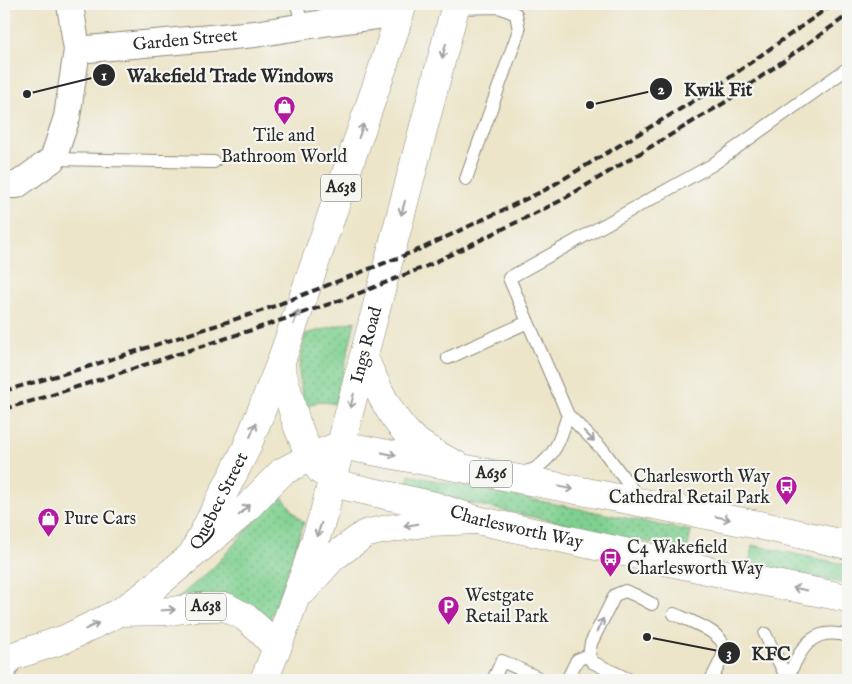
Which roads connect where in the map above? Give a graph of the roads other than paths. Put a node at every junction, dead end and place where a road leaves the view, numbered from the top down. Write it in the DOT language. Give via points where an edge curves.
graph roads {
  1 [pos="70,4"];
  2 [pos="456,6"];
  3 [pos="402,8"];
  4 [pos="300,15"];
  5 [pos="77,50"];
  6 [pos="848,68"];
  7 [pos="52,160"];
  8 [pos="214,162"];
  9 [pos="466,179"];
  10 [pos="4,185"];
  11 [pos="528,322"];
  12 [pos="364,358"];
  13 [pos="448,358"];
  14 [pos="280,364"];
  15 [pos="568,415"];
  16 [pos="341,445"];
  17 [pos="310,457"];
  18 [pos="462,468"];
  19 [pos="508,477"];
  20 [pos="332,483"];
  21 [pos="641,502"];
  22 [pos="477,520"];
  23 [pos="848,545"];
  24 [pos="194,553"];
  25 [pos="848,598"];
  26 [pos="294,601"];
  27 [pos="652,604"];
  28 [pos="120,612"];
  29 [pos="674,614"];
  30 [pos="766,634"];
  31 [pos="848,636"];
  32 [pos="277,648"];
  33 [pos="589,654"];
  34 [pos="12,656"];
  35 [pos="6,680"];
  36 [pos="264,680"];
  37 [pos="493,680"];
  38 [pos="543,680"];
  39 [pos="567,680"];
  40 [pos="630,680"];
  41 [pos="711,680"];
  42 [pos="786,680"];
  1 -- 5 [label="street"];
  2 -- 9 [label="lane" via="499,7 516,14 519,30"];
  2 -- 12 [label="main road, Ings Road, one-way"];
  3 -- 4 [label="street, Garden Street"];
  14 -- 3 [label="main road, A638, one-way"];
  4 -- 5 [label="street, Garden Street" via="255,34"];
  5 -- 7 [label="street" via="67,116"];
  6 -- 11 [label="lane" via="712,165 509,278"];
  7 -- 8 [label="lane"];
  7 -- 10 [label="street" via="17,185"];
  11 -- 13 [label="lane"];
  11 -- 15 [label="lane"];
  12 -- 16 [label="main road, Ings Road, one-way"];
  12 -- 18 [label="main road" via="399,424 430,450"];
  14 -- 17 [label="main road" via="296,422"];
  24 -- 14 [label="main road, Quebec Street / A638, one-way" via="246,449"];
  15 -- 19 [label="lane" via="551,456 536,469"];
  15 -- 21 [label="lane, one-way" via="603,450"];
  16 -- 17 [label="main road"];
  16 -- 18 [label="main road, A636, one-way"];
  16 -- 20 [label="main road, Ings Road"];
  17 -- 20 [label="main road"];
  24 -- 17 [label="main road, A638, one-way" via="239,516 282,472"];
  18 -- 19 [label="main road, A636"];
  19 -- 21 [label="main road, A636, one-way"];
  20 -- 22 [label="main road, Charlesworth Way" via="435,506"];
  20 -- 26 [label="main road, Ings Road, one-way"];
  21 -- 23 [label="main road, A636, one-way"];
  25 -- 22 [label="main road, Charlesworth Way, one-way"];
  22 -- 26 [label="main road, one-way" via="429,522 365,534 332,558"];
  24 -- 28 [label="main road, Quebec Street / A638"];
  26 -- 32 [label="main road, Ings Road"];
  33 -- 27 [label="lane, one-way" via="591,643 615,595 624,591"];
  28 -- 32 [label="main road, Quebec Street / A638, one-way" via="226,607 245,617"];
  34 -- 28 [label="main road, Quebec Street / A638, one-way" via="65,639"];
  29 -- 41 [label="lane" via="718,636 724,644 725,651"];
  30 -- 42 [label="lane"];
  31 -- 42 [label="lane" via="826,634 805,644"];
  32 -- 36 [label="main road, Ings Road"];
  33 -- 39 [label="lane" via="577,660"];
  33 -- 40 [label="lane" via="592,662"];
  34 -- 35 [label="lane"];
  37 -- 38 [label="lane" via="502,661"];
}
